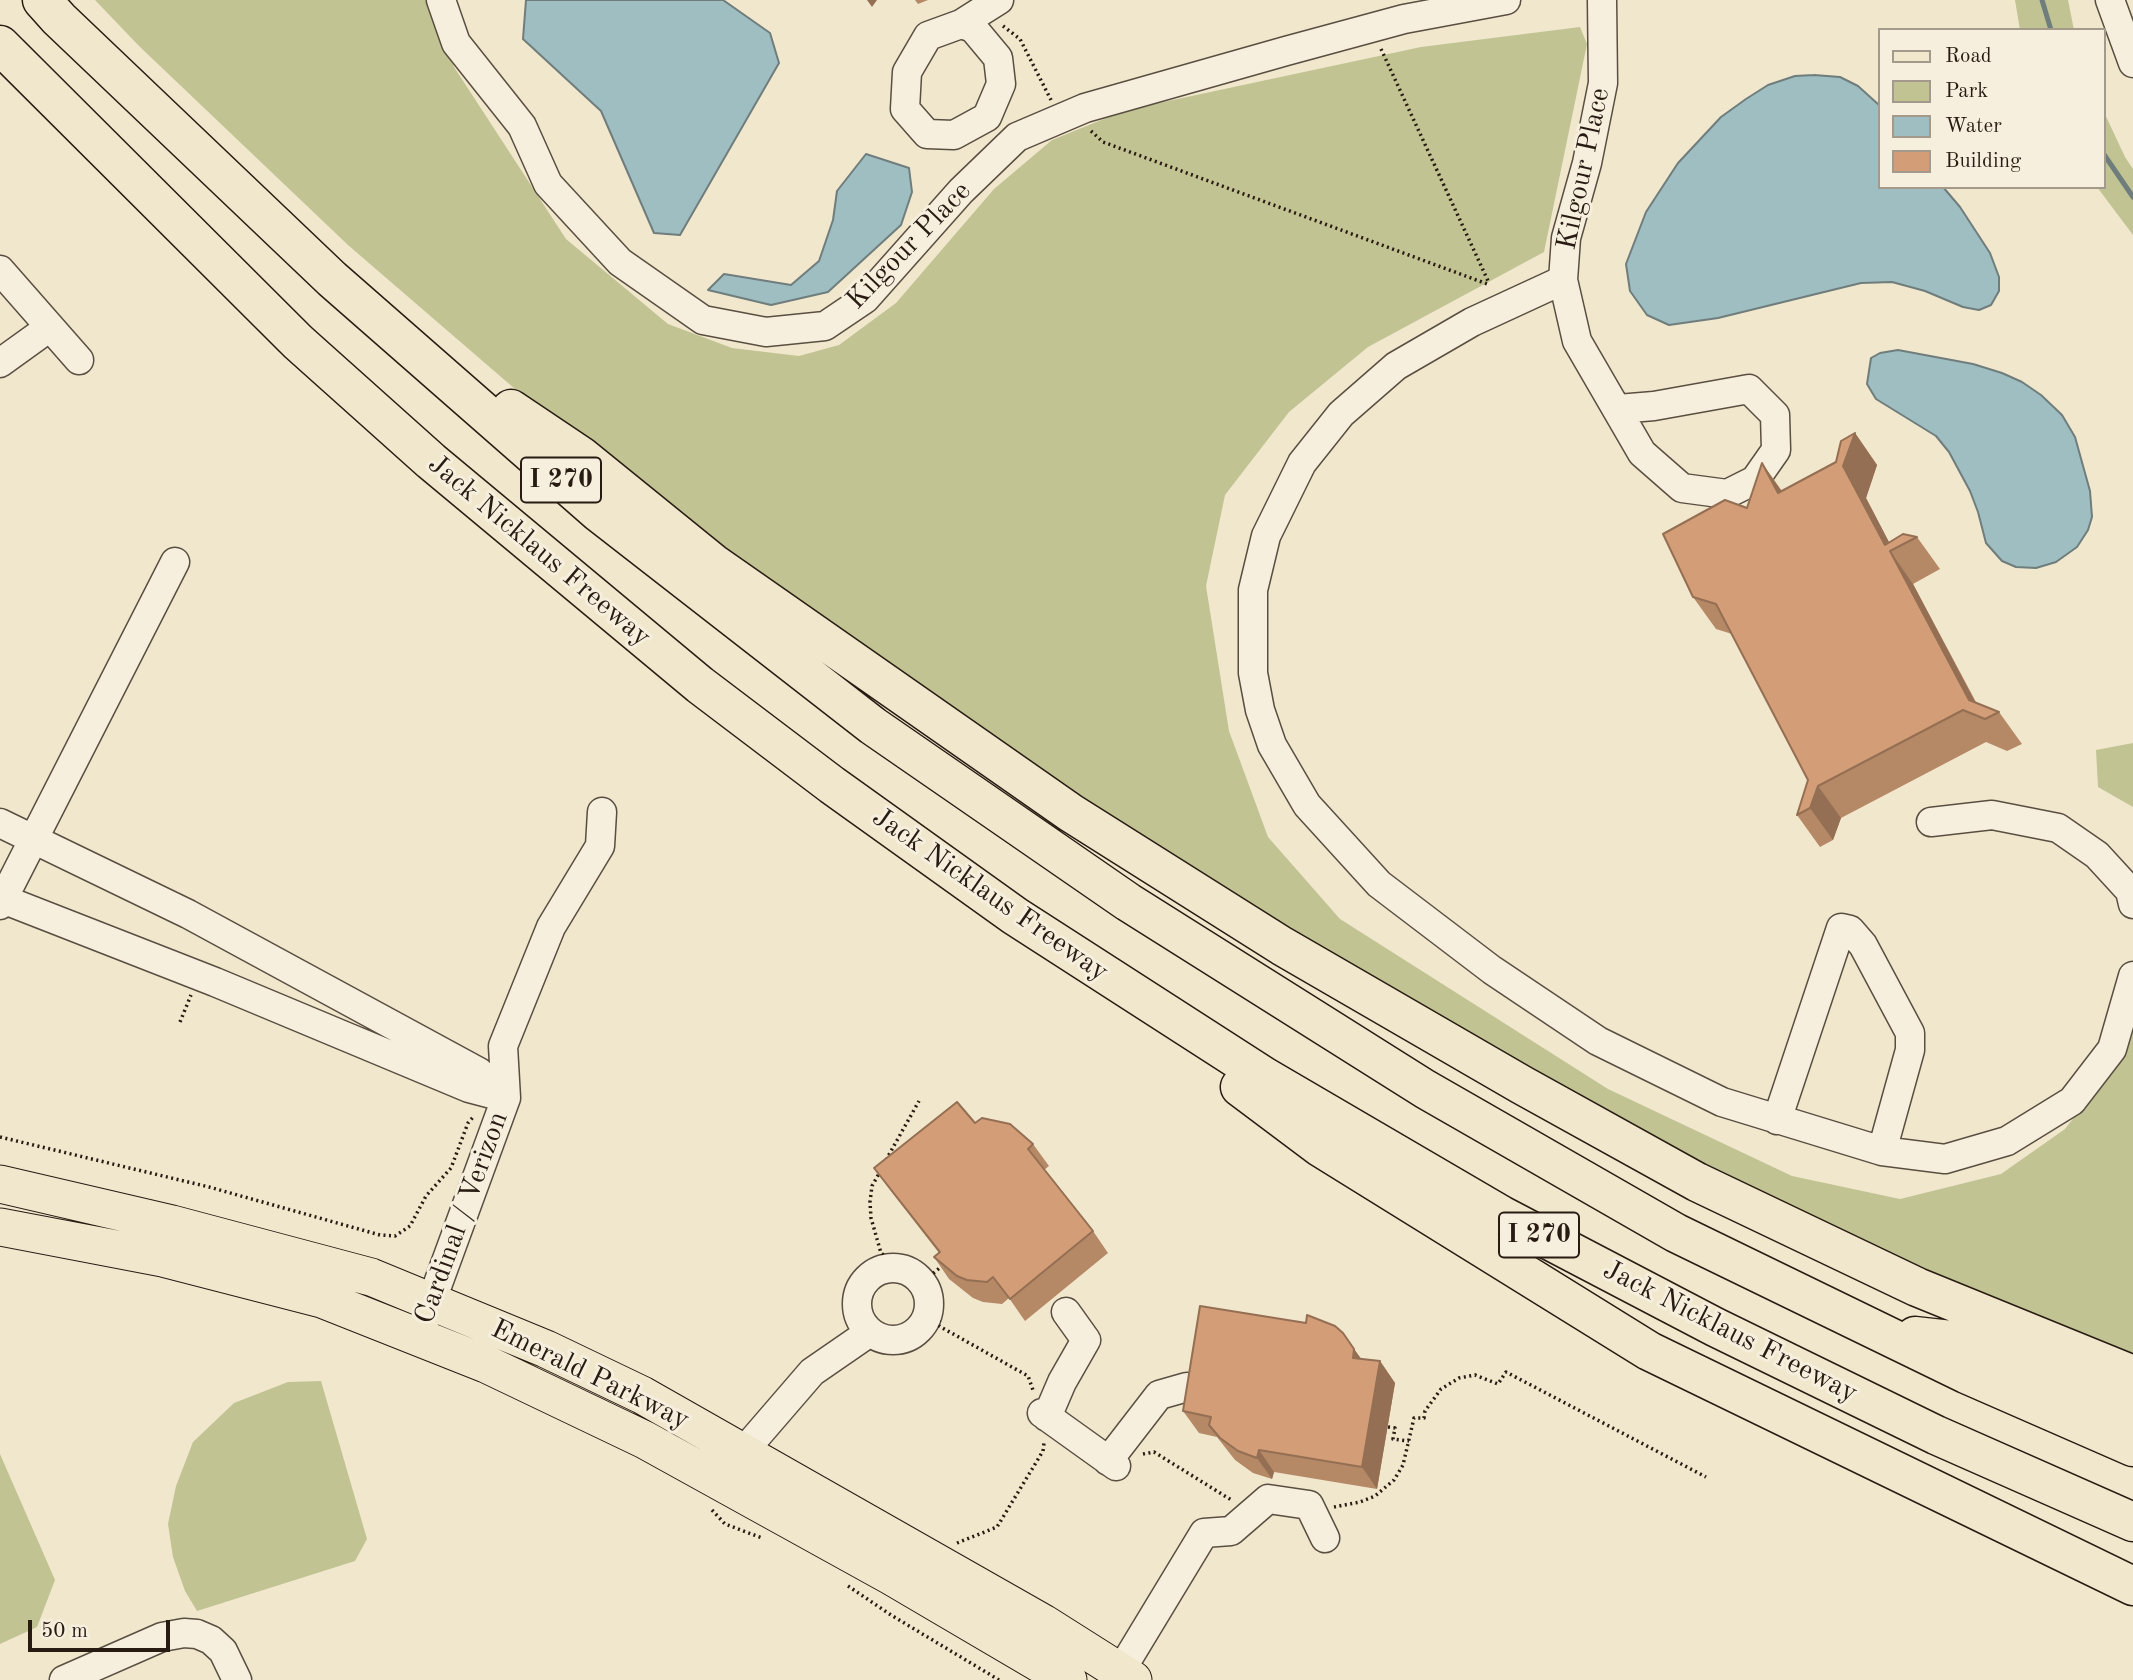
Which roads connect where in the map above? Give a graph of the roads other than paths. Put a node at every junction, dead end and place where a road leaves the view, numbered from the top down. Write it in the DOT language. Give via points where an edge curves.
graph roads {
  1 [pos="42,0"];
  2 [pos="441,0"];
  3 [pos="1506,0"];
  4 [pos="1602,0"];
  5 [pos="2110,0"];
  6 [pos="980,12"];
  7 [pos="0,45"];
  8 [pos="2133,63"];
  9 [pos="989,113"];
  10 [pos="1017,137"];
  11 [pos="0,270"];
  12 [pos="1563,280"];
  13 [pos="50,327"];
  14 [pos="403,341"];
  15 [pos="79,360"];
  16 [pos="0,363"];
  17 [pos="1618,409"];
  18 [pos="175,562"];
  19 [pos="602,812"];
  20 [pos="1931,822"];
  21 [pos="0,823"];
  22 [pos="32,841"];
  23 [pos="2132,894"];
  24 [pos="1,901"];
  25 [pos="1015,916"];
  26 [pos="2133,976"];
  27 [pos="506,1098"];
  28 [pos="1777,1120"];
  29 [pos="1882,1151"];
  30 [pos="0,1184"];
  31 [pos="0,1227"];
  32 [pos="431,1301"];
  33 [pos="1066,1312"];
  34 [pos="870,1332"];
  35 [pos="418,1338"];
  36 [pos="1187,1387"];
  37 [pos="2125,1407"];
  38 [pos="743,1452"];
  39 [pos="2133,1522"];
  40 [pos="1325,1538"];
  41 [pos="2133,1586"];
  42 [pos="1123,1677"];
  43 [pos="64,1680"];
  44 [pos="237,1680"];
  45 [pos="1068,1680"];
  1 -- 14 [label="highway, I 270" via="332,279"];
  2 -- 10 [label="street, Kilgour Place" via="456,43 522,126 548,184 620,262 703,320 766,332 825,326 865,299 961,191"];
  3 -- 10 [label="street, Kilgour Place" via="1371,28 1076,111"];
  4 -- 12 [label="street, Kilgour Place" via="1604,83 1566,238"];
  5 -- 8 [label="street"];
  6 -- 9 [label="street" via="973,28 998,58 1001,84"];
  6 -- 9 [label="street" via="928,36 907,72 905,109 927,134 954,135"];
  7 -- 25 [label="highway, Jack Nicklaus Freeway / I 270" via="298,342 431,461 700,685"];
  9 -- 10 [label="street"];
  11 -- 13 [label="street"];
  12 -- 17 [label="street, Kilgour Place" via="1577,341"];
  12 -- 28 [label="street" via="1472,322 1396,366 1341,414 1302,463 1266,536 1253,590 1253,673 1260,710 1272,745 1307,806 1379,884 1492,970 1598,1041 1722,1102"];
  13 -- 15 [label="street"];
  13 -- 16 [label="street"];
  14 -- 37 [label="highway" via="581,456 713,563 1071,813 1282,946 1522,1086 1698,1182 1917,1287"];
  14 -- 37 [label="highway, I 270" via="598,512 873,726 1128,902 1425,1089 1676,1233 1966,1374"];
  17 -- 17 [label="street, Kilgour Place" via="1642,453 1682,488 1727,494 1755,480 1776,450 1775,415 1749,389"];
  18 -- 22 [label="street"];
  19 -- 27 [label="street" via="600,846 551,927 503,1046"];
  20 -- 23 [label="street" via="1992,815 2058,828 2097,855"];
  21 -- 22 [label="street"];
  22 -- 24 [label="street"];
  22 -- 27 [label="street" via="188,914 479,1072"];
  24 -- 27 [label="street" via="215,982 469,1088"];
  25 -- 39 [label="highway, Jack Nicklaus Freeway / I 270" via="1265,1077 1501,1215 1714,1327 1936,1435"];
  25 -- 41 [label="highway" via="1320,1147 1649,1351"];
  26 -- 29 [label="street" via="2112,1049 2073,1101 2007,1141 1945,1159"];
  27 -- 32 [label="street, Cardinal / Verizon"];
  28 -- 29 [label="street"];
  28 -- 29 [label="street" via="1841,928 1850,930 1863,945 1910,1032 1910,1050"];
  30 -- 32 [label="main road, Emerald Parkway" via="371,1277"];
  31 -- 35 [label="main road, Emerald Parkway" via="163,1258 322,1299"];
  32 -- 35 [label="street, Cardinal / Verizon"];
  32 -- 38 [label="main road, Emerald Parkway" via="642,1395"];
  33 -- 36 [label="street" via="1086,1340 1041,1408 1119,1461 1159,1395"];
  34 -- 38 [label="street" via="812,1372"];
  35 -- 45 [label="main road, Emerald Parkway" via="486,1364 645,1440"];
  38 -- 42 [label="main road, Emerald Parkway" via="1043,1623"];
  40 -- 42 [label="street" via="1309,1505 1268,1499 1231,1531 1204,1534"];
  43 -- 44 [label="street" via="162,1637 184,1633 211,1640 223,1651"];
}
